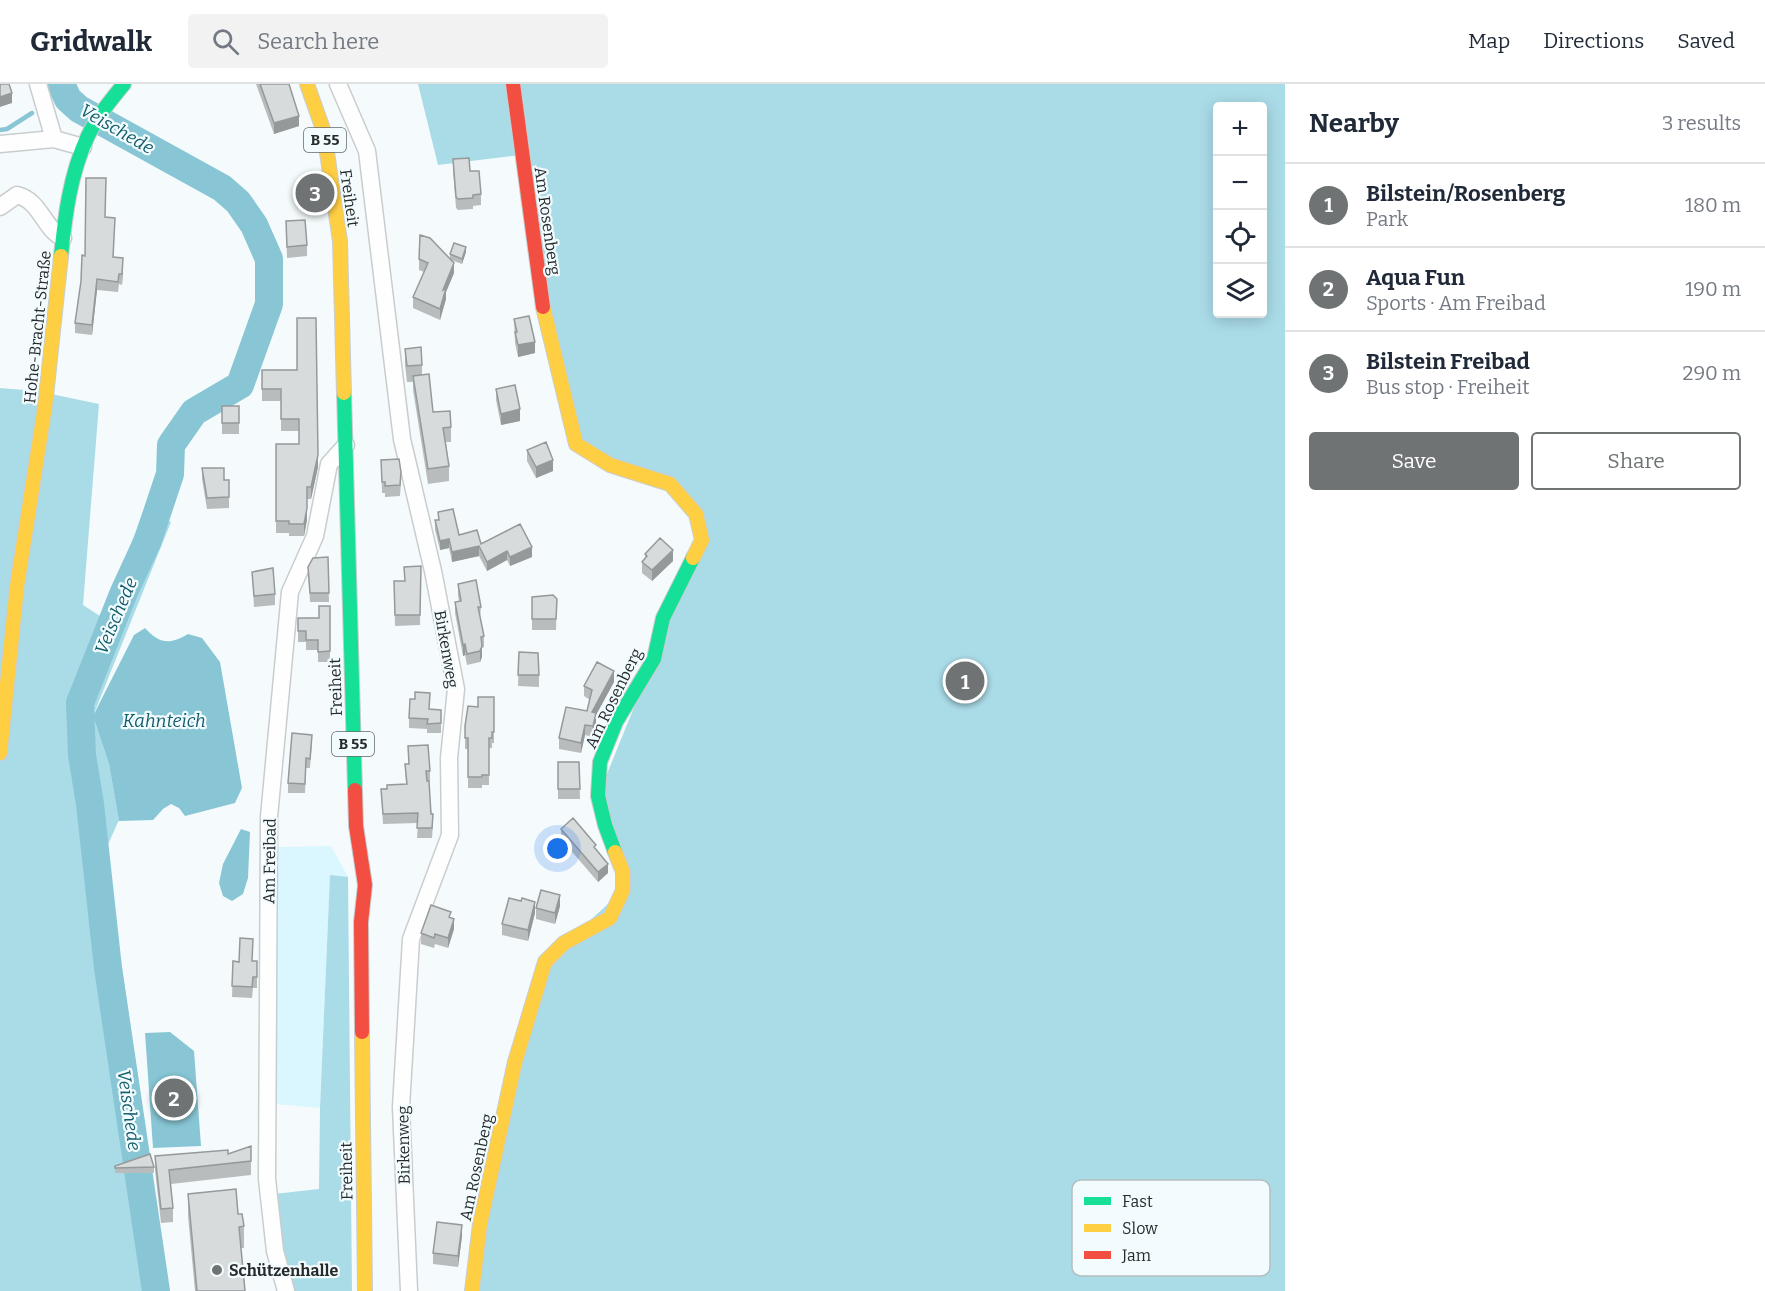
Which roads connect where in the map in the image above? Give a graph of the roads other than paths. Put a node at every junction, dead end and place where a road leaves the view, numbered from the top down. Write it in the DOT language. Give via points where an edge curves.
graph roads {
  1 [pos="38,84"];
  2 [pos="124,84"];
  3 [pos="307,84"];
  4 [pos="338,84"];
  5 [pos="513,84"];
  6 [pos="54,139"];
  7 [pos="85,142"];
  8 [pos="0,144"];
  9 [pos="0,207"];
  10 [pos="63,237"];
  11 [pos="347,444"];
  12 [pos="0,753"];
  13 [pos="286,1291"];
  14 [pos="365,1291"];
  15 [pos="409,1291"];
  16 [pos="472,1291"];
  1 -- 6 [label="street"];
  2 -- 7 [label="main road, Hohe-Bracht-Straße" via="102,111"];
  3 -- 11 [label="main road, Freiheit / B 55" via="324,132 340,241"];
  4 -- 15 [label="street, Birkenweg" via="367,151 402,439 456,689 449,758 450,836 411,939 401,1107"];
  5 -- 16 [label="main road, Am Rosenberg" via="543,305 576,444 610,465 670,484 696,514 702,540 663,618 654,659 616,722 600,762 598,796 623,872 623,890 610,918 564,943 545,962 511,1083 480,1224"];
  6 -- 7 [label="street"];
  6 -- 8 [label="street"];
  7 -- 10 [label="main road, Hohe-Bracht-Straße" via="72,179"];
  9 -- 10 [label="street" via="17,195 23,196"];
  10 -- 12 [label="main road, Hohe-Bracht-Straße" via="45,406 17,586"];
  11 -- 13 [label="street, Am Freibad" via="329,464 315,536 290,592 269,817 267,1179 275,1251"];
  11 -- 14 [label="main road, Freiheit / B 55" via="356,826 365,885 361,922"];
}
